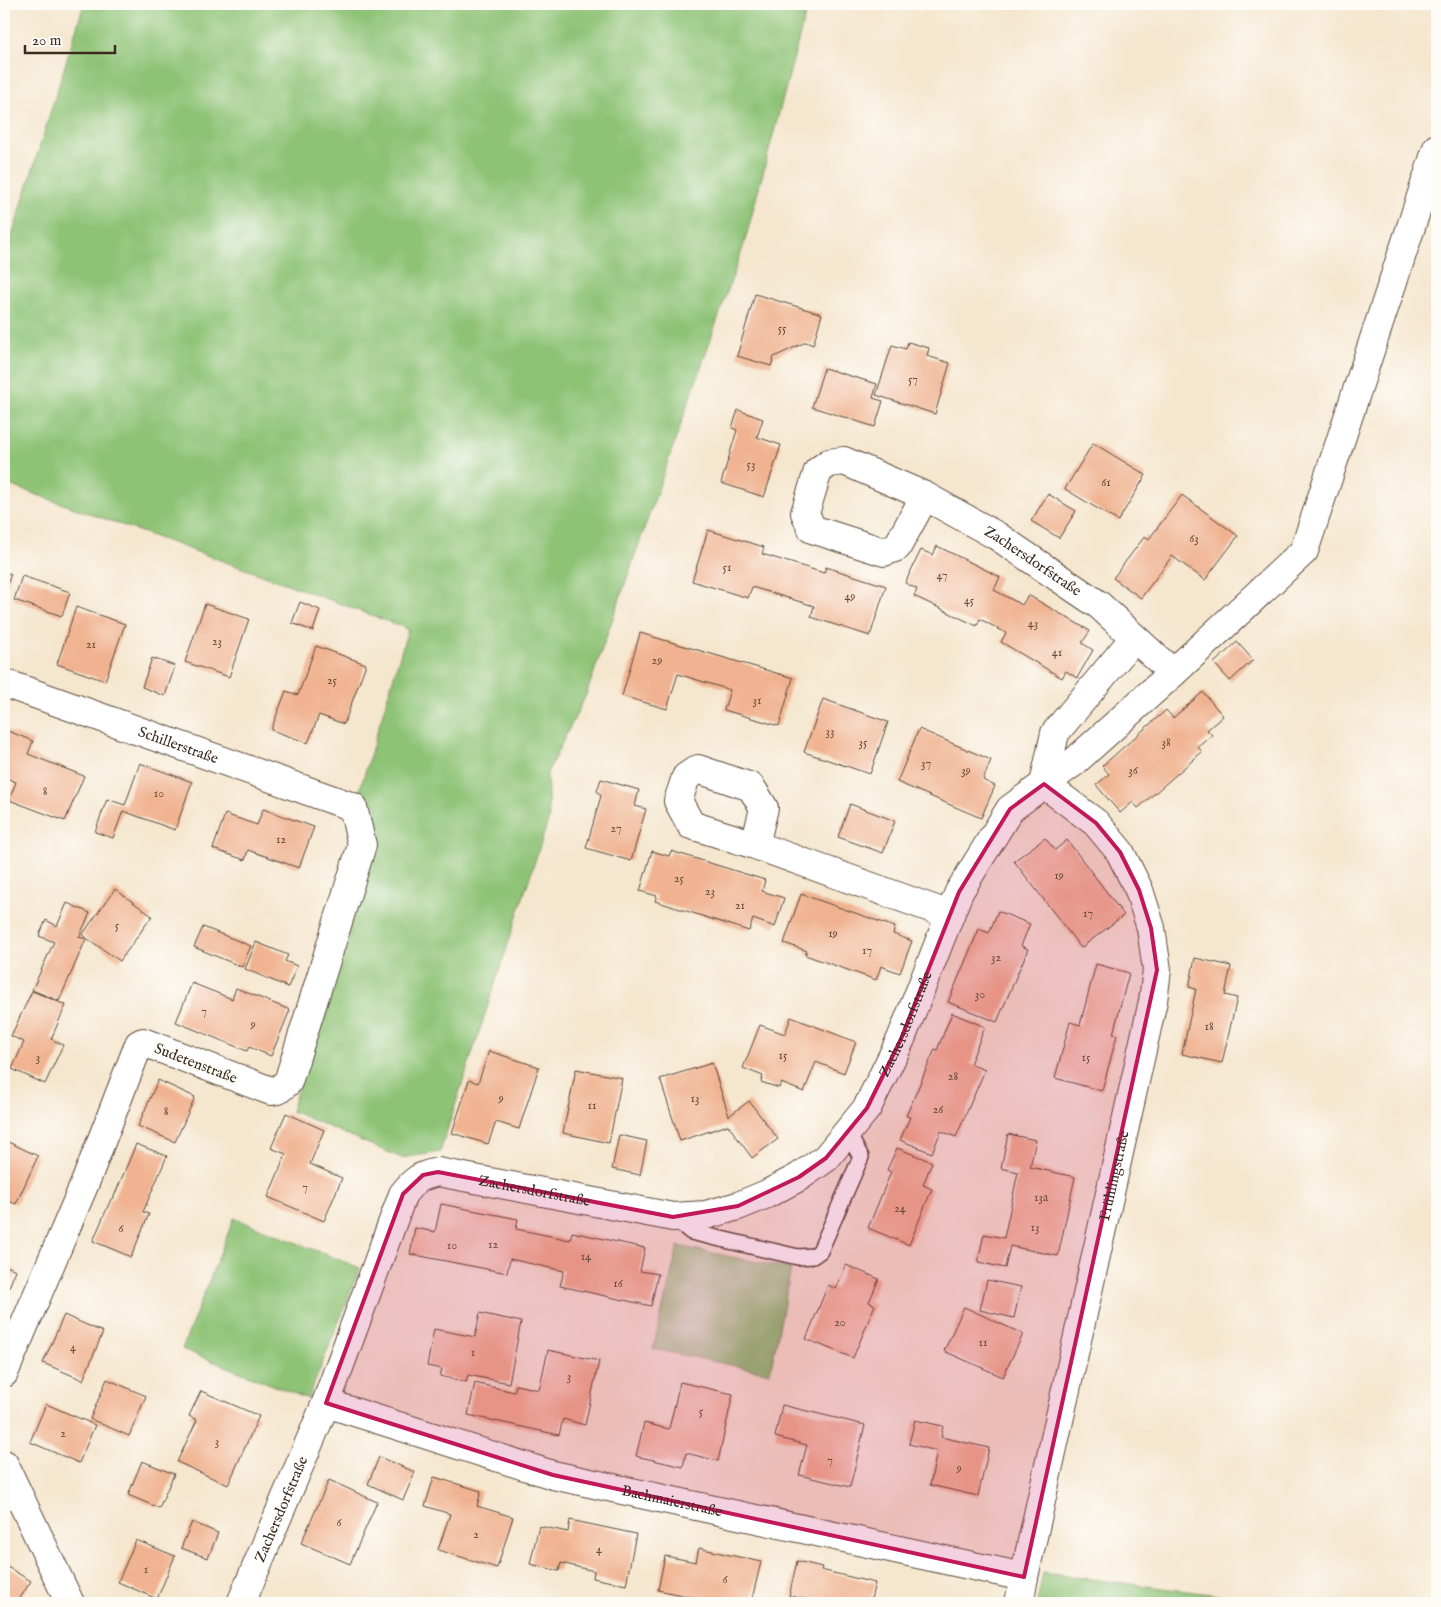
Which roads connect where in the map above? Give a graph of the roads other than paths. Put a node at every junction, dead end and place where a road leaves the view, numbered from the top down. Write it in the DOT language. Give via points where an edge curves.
graph roads {
  1 [pos="1437,148"];
  2 [pos="924,496"];
  3 [pos="1134,638"];
  4 [pos="1173,673"];
  5 [pos="4,683"];
  6 [pos="1044,784"];
  7 [pos="353,806"];
  8 [pos="755,845"];
  9 [pos="950,915"];
  10 [pos="848,1132"];
  11 [pos="673,1217"];
  12 [pos="4,1373"];
  13 [pos="326,1403"];
  14 [pos="4,1464"];
  15 [pos="1022,1590"];
  16 [pos="70,1603"];
  17 [pos="241,1603"];
  1 -- 4 [label="street, Zachersdorfstraße" via="1304,551"];
  2 -- 3 [label="street, Zachersdorfstraße" via="997,536 1098,606"];
  3 -- 4 [label="street, Zachersdorfstraße"];
  3 -- 6 [label="street" via="1055,733"];
  4 -- 6 [label="street, Zachersdorfstraße" via="1073,763"];
  5 -- 7 [label="street, Schillerstraße"];
  6 -- 9 [label="street, Zachersdorfstraße" via="1010,809 959,892"];
  6 -- 15 [label="street, Frühlingstraße" via="1096,823 1120,852 1139,890 1151,928 1157,970 1153,1001"];
  7 -- 12 [label="street, Sudetenstraße" via="362,845 288,1082 271,1091 143,1042 139,1044 85,1183"];
  8 -- 9 [label="street"];
  9 -- 10 [label="street, Zachersdorfstraße" via="901,1039 867,1108"];
  10 -- 11 [label="street, Zachersdorfstraße" via="826,1158 767,1194 706,1215"];
  10 -- 11 [label="lane" via="861,1157 820,1251 813,1256 798,1257 691,1232"];
  11 -- 13 [label="street, Zachersdorfstraße" via="438,1172 422,1175 403,1194"];
  13 -- 15 [label="street, Bachmaierstraße" via="553,1475"];
  13 -- 17 [label="street, Zachersdorfstraße"];
  14 -- 16 [label="street"];
}
